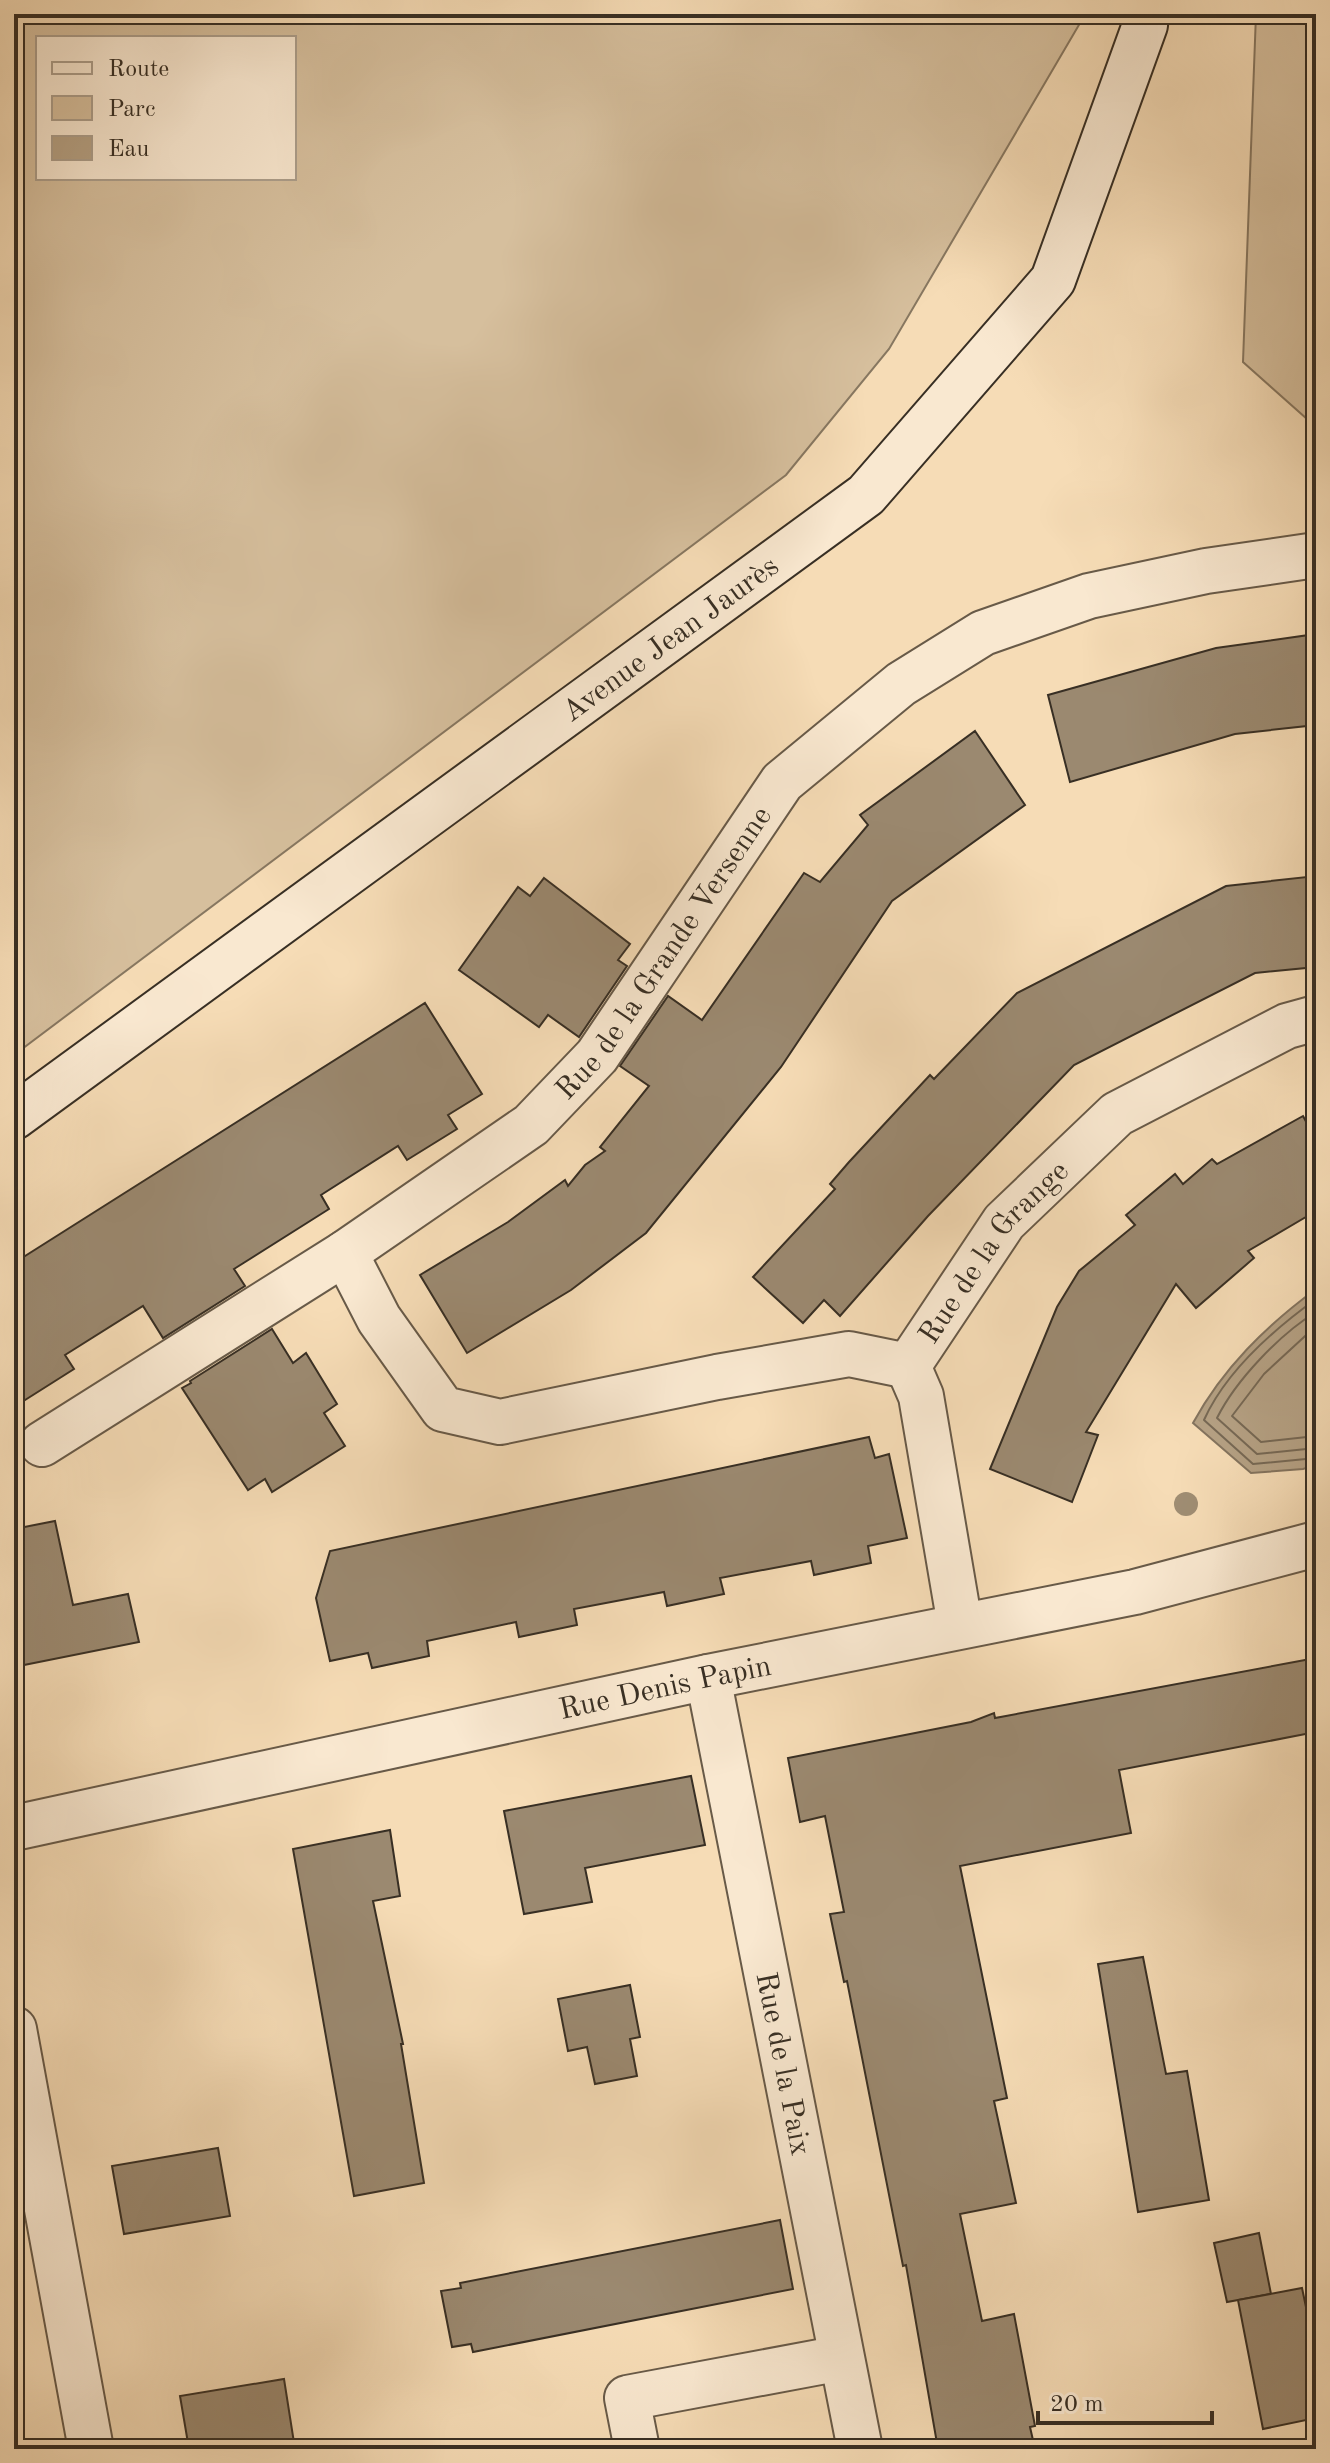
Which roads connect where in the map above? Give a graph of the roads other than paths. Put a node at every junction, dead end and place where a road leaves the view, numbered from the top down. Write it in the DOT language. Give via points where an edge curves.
graph roads {
  1 [pos="1146,14"];
  2 [pos="1316,555"];
  3 [pos="1316,1018"];
  4 [pos="14,1117"];
  5 [pos="345,1253"];
  6 [pos="908,1366"];
  7 [pos="42,1444"];
  8 [pos="1316,1544"];
  9 [pos="960,1625"];
  10 [pos="708,1677"];
  11 [pos="14,1828"];
  12 [pos="14,2029"];
  13 [pos="841,2358"];
  14 [pos="91,2449"];
  15 [pos="637,2449"];
  16 [pos="860,2449"];
  1 -- 4 [label="street, Avenue Jean Jaurès" via="1053,280 866,495"];
  2 -- 5 [label="street, Rue de la Grande Versenne" via="1089,596 983,633 901,684 782,782 597,1056 531,1125"];
  3 -- 6 [label="street, Rue de la Grange" via="1287,1026 1117,1114 1004,1222"];
  5 -- 6 [label="street" via="379,1319 443,1409 500,1422 849,1354"];
  5 -- 7 [label="street, Rue de la Grande Versenne"];
  6 -- 9 [label="street, Rue de la Grange" via="921,1396"];
  8 -- 9 [label="street, Rue Denis Papin" via="1135,1592"];
  9 -- 10 [label="street, Rue Denis Papin"];
  10 -- 11 [label="street, Rue Denis Papin"];
  10 -- 13 [label="street, Rue de la Paix"];
  12 -- 14 [label="street"];
  13 -- 15 [label="street" via="627,2398"];
  13 -- 16 [label="street, Rue de la Paix"];
}
